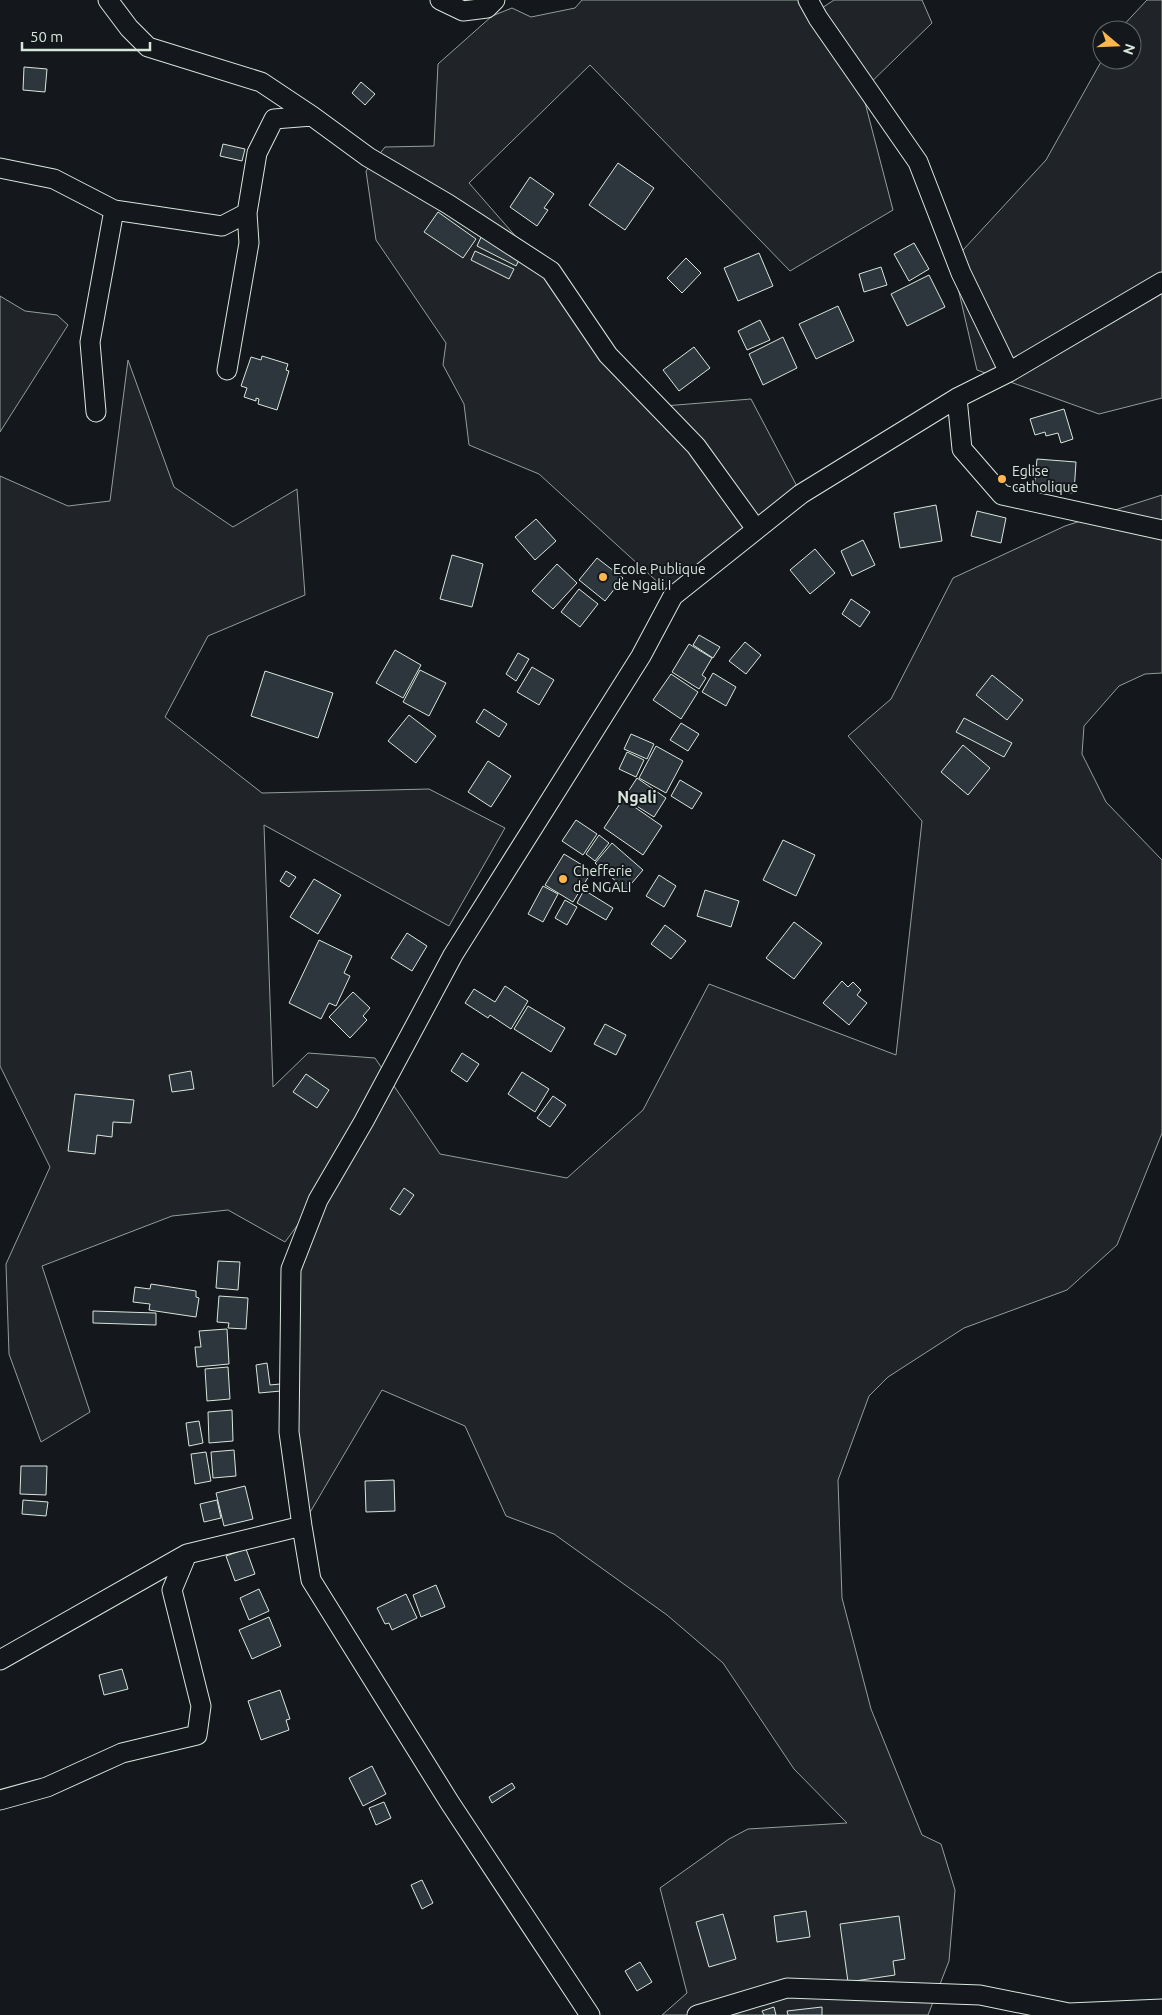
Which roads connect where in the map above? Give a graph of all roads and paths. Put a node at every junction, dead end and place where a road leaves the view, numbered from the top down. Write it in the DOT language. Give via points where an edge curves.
graph roads {
  1 [pos="108,0"];
  2 [pos="440,0"];
  3 [pos="495,0"];
  4 [pos="808,0"];
  5 [pos="312,116"];
  6 [pos="0,168"];
  7 [pos="114,210"];
  8 [pos="247,213"];
  9 [pos="1162,282"];
  10 [pos="227,370"];
  11 [pos="1009,372"];
  12 [pos="957,398"];
  13 [pos="96,412"];
  14 [pos="756,529"];
  15 [pos="1162,530"];
  16 [pos="302,1526"];
  17 [pos="187,1554"];
  18 [pos="0,1660"];
  19 [pos="0,1800"];
  20 [pos="1162,2009"];
  21 [pos="590,2015"];
  22 [pos="697,2015"];
  1 -- 5 [label="street" via="148,47 261,82"];
  2 -- 3 [label="street" via="463,11 488,8"];
  4 -- 11 [label="street" via="918,162 960,273"];
  5 -- 8 [label="street" via="274,119 257,153"];
  5 -- 14 [label="street" via="368,157 551,271 608,355 696,446"];
  6 -- 7 [label="street" via="54,179"];
  7 -- 8 [label="street" via="222,226"];
  7 -- 13 [label="street" via="90,342"];
  8 -- 10 [label="street" via="249,243"];
  9 -- 11 [label="street"];
  11 -- 12 [label="street"];
  12 -- 14 [label="street" via="801,494"];
  12 -- 15 [label="street" via="962,449 1002,495"];
  14 -- 16 [label="street" via="673,596 641,656 453,955 318,1200 291,1269 289,1432"];
  16 -- 17 [label="street"];
  16 -- 21 [label="street" via="311,1580 450,1803"];
  17 -- 18 [label="street"];
  17 -- 19 [label="street" via="172,1590 201,1706 197,1736 122,1753 47,1787"];
  20 -- 22 [label="street" via="1069,2013 980,1995 787,1988"];
}
